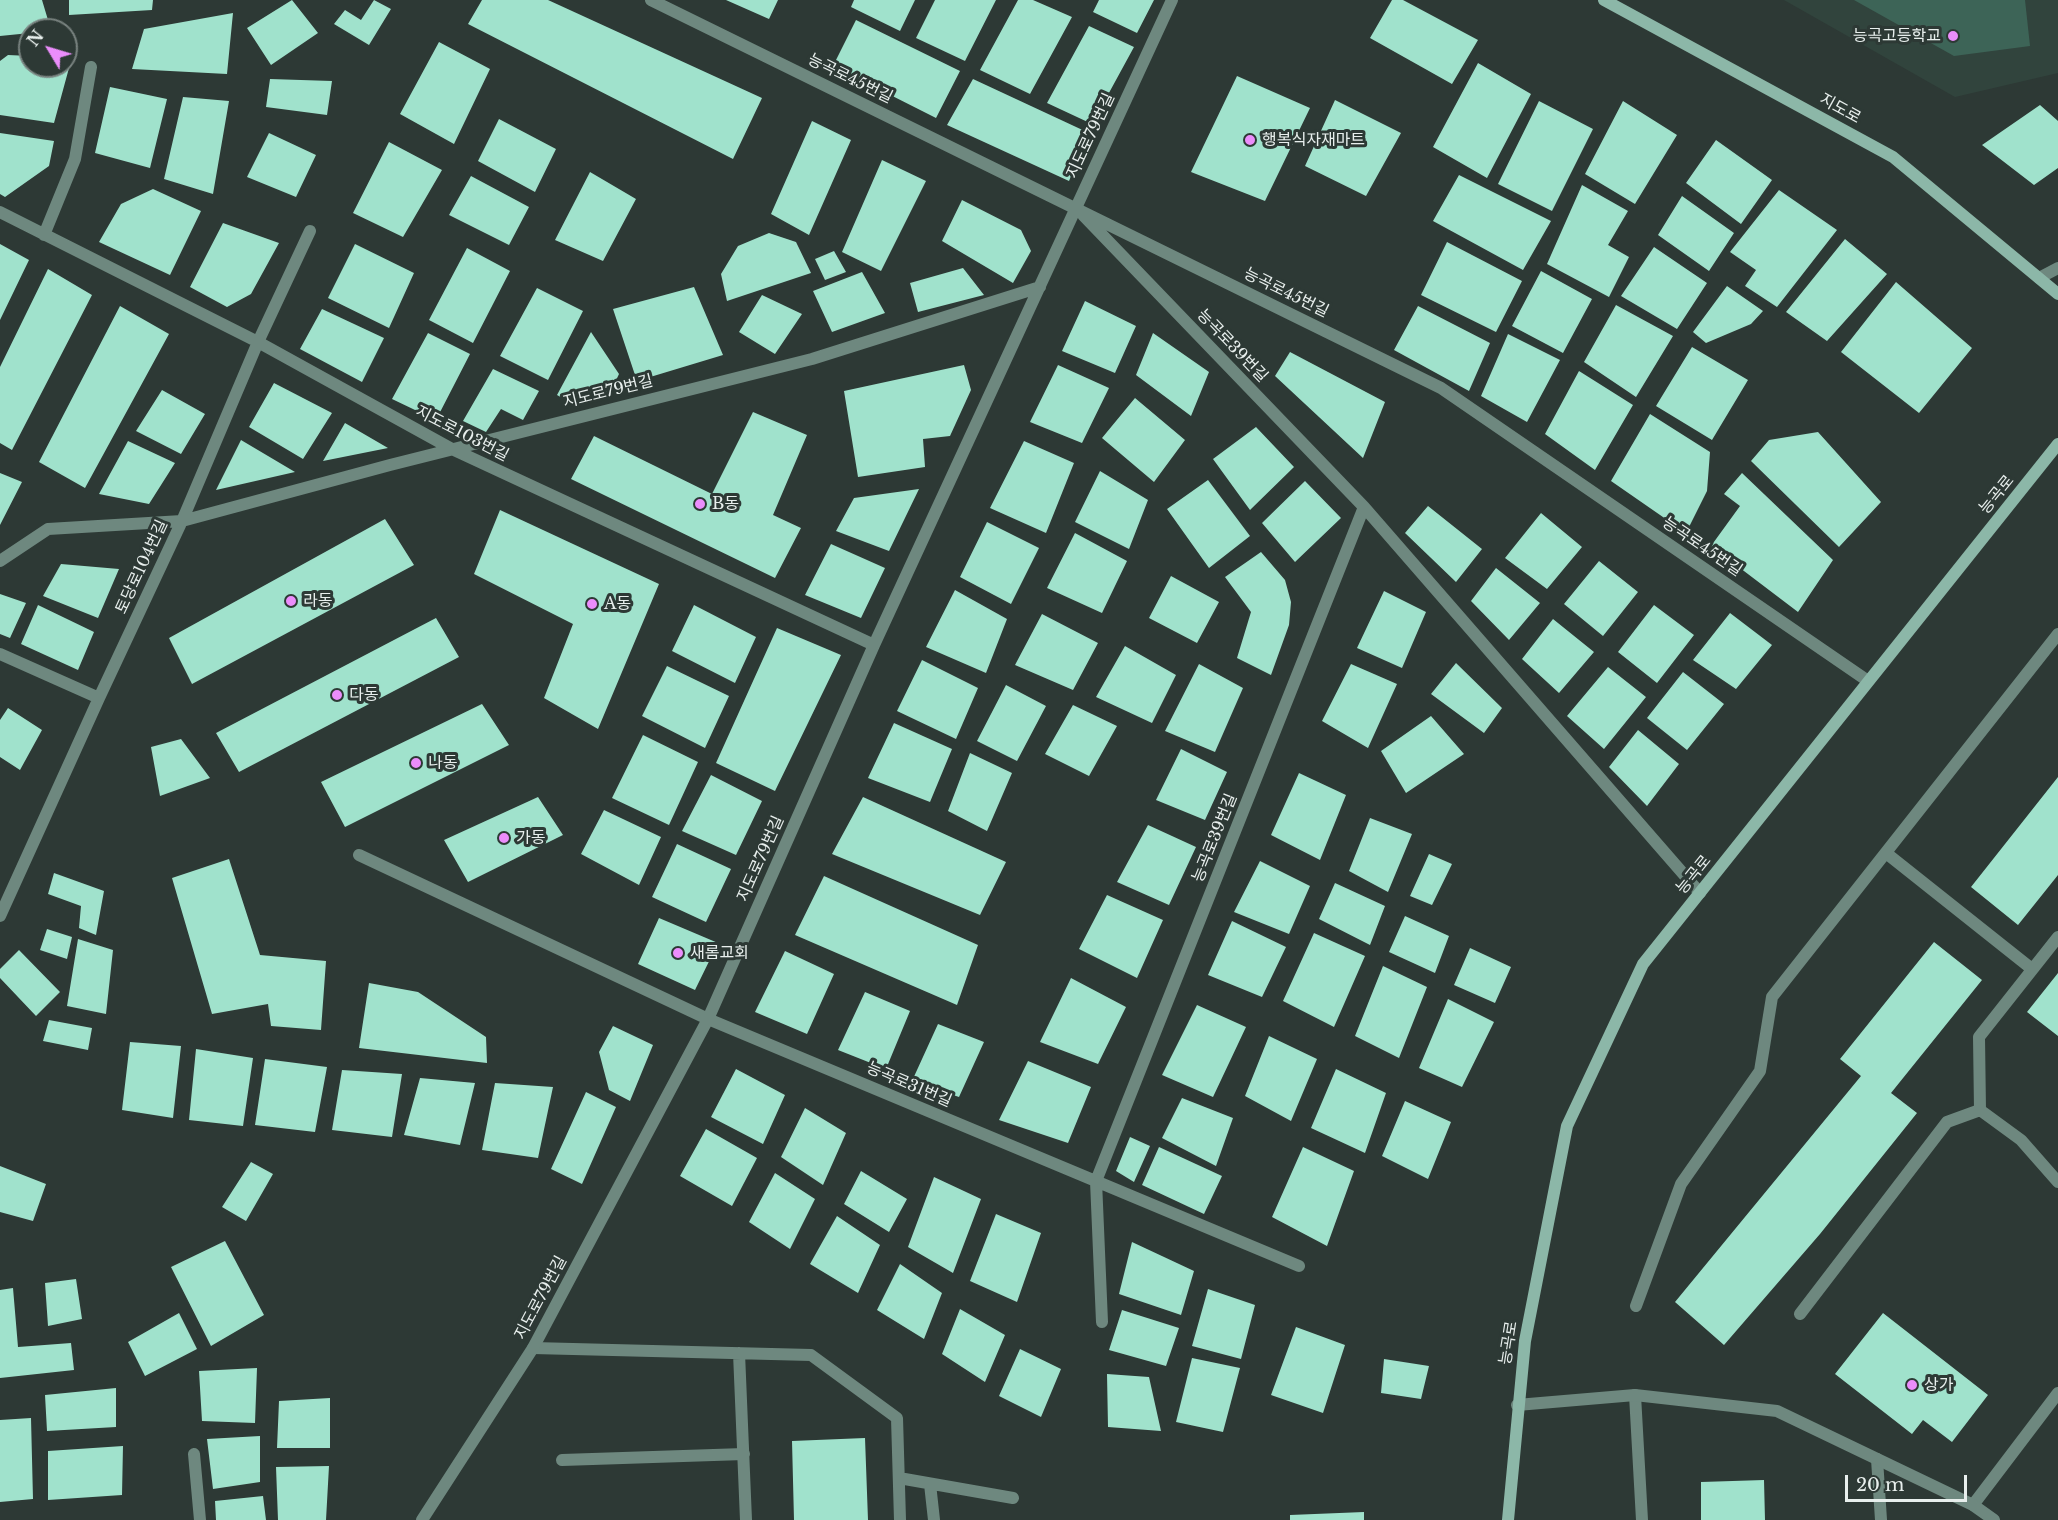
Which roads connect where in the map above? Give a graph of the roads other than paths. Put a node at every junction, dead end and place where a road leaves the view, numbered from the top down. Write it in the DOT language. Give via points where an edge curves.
graph roads {
  1 [pos="651,0"];
  2 [pos="1172,0"];
  3 [pos="1604,0"];
  4 [pos="91,67"];
  5 [pos="1076,208"];
  6 [pos="0,212"];
  7 [pos="310,231"];
  8 [pos="44,235"];
  9 [pos="2058,268"];
  10 [pos="2039,278"];
  11 [pos="1040,287"];
  12 [pos="2058,294"];
  13 [pos="258,342"];
  14 [pos="2058,444"];
  15 [pos="452,449"];
  16 [pos="1364,507"];
  17 [pos="182,521"];
  18 [pos="0,561"];
  19 [pos="2058,634"];
  20 [pos="874,645"];
  21 [pos="0,654"];
  22 [pos="1868,681"];
  23 [pos="99,698"];
  24 [pos="1886,853"];
  25 [pos="359,855"];
  26 [pos="1700,893"];
  27 [pos="0,916"];
  28 [pos="2058,937"];
  29 [pos="2032,969"];
  30 [pos="708,1019"];
  31 [pos="1980,1110"];
  32 [pos="1096,1181"];
  33 [pos="2058,1182"];
  34 [pos="1299,1266"];
  35 [pos="1636,1305"];
  36 [pos="1800,1314"];
  37 [pos="1102,1322"];
  38 [pos="533,1348"];
  39 [pos="739,1353"];
  40 [pos="2058,1394"];
  41 [pos="1635,1395"];
  42 [pos="1517,1404"];
  43 [pos="194,1454"];
  44 [pos="744,1454"];
  45 [pos="1877,1459"];
  46 [pos="562,1460"];
  47 [pos="899,1478"];
  48 [pos="930,1484"];
  49 [pos="1013,1498"];
  50 [pos="1973,1505"];
  51 [pos="200,1520"];
  52 [pos="422,1520"];
  53 [pos="746,1520"];
  54 [pos="900,1520"];
  55 [pos="934,1520"];
  56 [pos="1508,1520"];
  57 [pos="1642,1520"];
  58 [pos="1881,1520"];
  59 [pos="1994,1520"];
  1 -- 5 [label="street, 능곡로45번길"];
  2 -- 5 [label="street, 지도로79번길"];
  3 -- 10 [label="street, 지도로" via="1893,157"];
  4 -- 8 [label="street" via="75,159"];
  5 -- 11 [label="street, 지도로79번길"];
  5 -- 16 [label="street, 능곡로39번길"];
  5 -- 22 [label="street, 능곡로45번길" via="1441,388"];
  6 -- 8 [label="street, 지도로103번길"];
  7 -- 13 [label="street, 토당로104번길"];
  8 -- 13 [label="street, 지도로103번길"];
  9 -- 10 [label="street"];
  10 -- 12 [label="street, 지도로"];
  11 -- 15 [label="street, 지도로79번길" via="812,359"];
  11 -- 20 [label="street, 지도로79번길"];
  13 -- 15 [label="street, 지도로103번길"];
  13 -- 17 [label="street, 토당로104번길"];
  14 -- 22 [label="street, 능곡로"];
  15 -- 17 [label="street, 지도로79번길"];
  15 -- 20 [label="street, 지도로103번길"];
  16 -- 26 [label="street, 능곡로39번길"];
  16 -- 32 [label="street, 능곡로39번길"];
  17 -- 18 [label="street, 지도로79번길" via="48,529"];
  17 -- 23 [label="street, 토당로104번길"];
  19 -- 24 [label="street"];
  20 -- 30 [label="street, 지도로79번길"];
  21 -- 23 [label="street"];
  22 -- 26 [label="street, 능곡로"];
  23 -- 27 [label="street, 토당로104번길"];
  24 -- 29 [label="street"];
  24 -- 35 [label="street" via="1772,997 1760,1071 1681,1184"];
  25 -- 30 [label="street"];
  26 -- 42 [label="street, 능곡로" via="1643,964 1567,1126 1525,1341"];
  28 -- 29 [label="street"];
  29 -- 31 [label="street" via="1979,1037"];
  30 -- 32 [label="street, 능곡로31번길"];
  30 -- 38 [label="street, 지도로79번길"];
  31 -- 33 [label="street" via="2021,1140"];
  31 -- 36 [label="street" via="1947,1122"];
  32 -- 34 [label="street, 능곡로31번길"];
  32 -- 37 [label="street"];
  38 -- 39 [label="street"];
  38 -- 52 [label="street, 지도로79번길"];
  39 -- 44 [label="street"];
  39 -- 47 [label="street" via="812,1355 897,1418"];
  40 -- 50 [label="street"];
  41 -- 42 [label="street"];
  41 -- 45 [label="street" via="1777,1411"];
  41 -- 57 [label="street"];
  42 -- 56 [label="street, 능곡로"];
  43 -- 51 [label="street"];
  44 -- 46 [label="street"];
  44 -- 53 [label="street"];
  45 -- 50 [label="street"];
  45 -- 58 [label="street"];
  47 -- 48 [label="street"];
  47 -- 54 [label="street"];
  48 -- 49 [label="street"];
  48 -- 55 [label="street"];
  50 -- 59 [label="street"];
}
